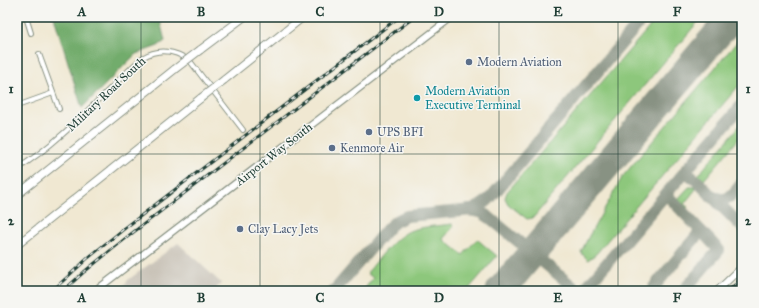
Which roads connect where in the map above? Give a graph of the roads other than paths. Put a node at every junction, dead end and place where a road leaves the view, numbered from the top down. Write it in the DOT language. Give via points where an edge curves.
graph roads {
  1 [pos="26,17"];
  2 [pos="244,17"];
  3 [pos="303,17"];
  4 [pos="452,17"];
  5 [pos="31,33"];
  6 [pos="39,54"];
  7 [pos="53,93"];
  8 [pos="17,106"];
  9 [pos="59,109"];
  10 [pos="243,130"];
  11 [pos="17,140"];
  12 [pos="19,145"];
  13 [pos="17,169"];
  14 [pos="17,195"];
  15 [pos="17,245"];
  16 [pos="742,267"];
  17 [pos="95,291"];
  18 [pos="717,291"];
  1 -- 5 [label="street"];
  2 -- 14 [label="highway, bridge"];
  3 -- 15 [label="highway, bridge"];
  4 -- 17 [label="main road, Airport Way South"];
  6 -- 7 [label="street"];
  7 -- 8 [label="street"];
  7 -- 9 [label="street"];
  10 -- 13 [label="street, Military Road South" via="190,61 181,55 161,51 142,58 74,125"];
  11 -- 12 [label="street"];
  16 -- 18 [label="main road"];
}
